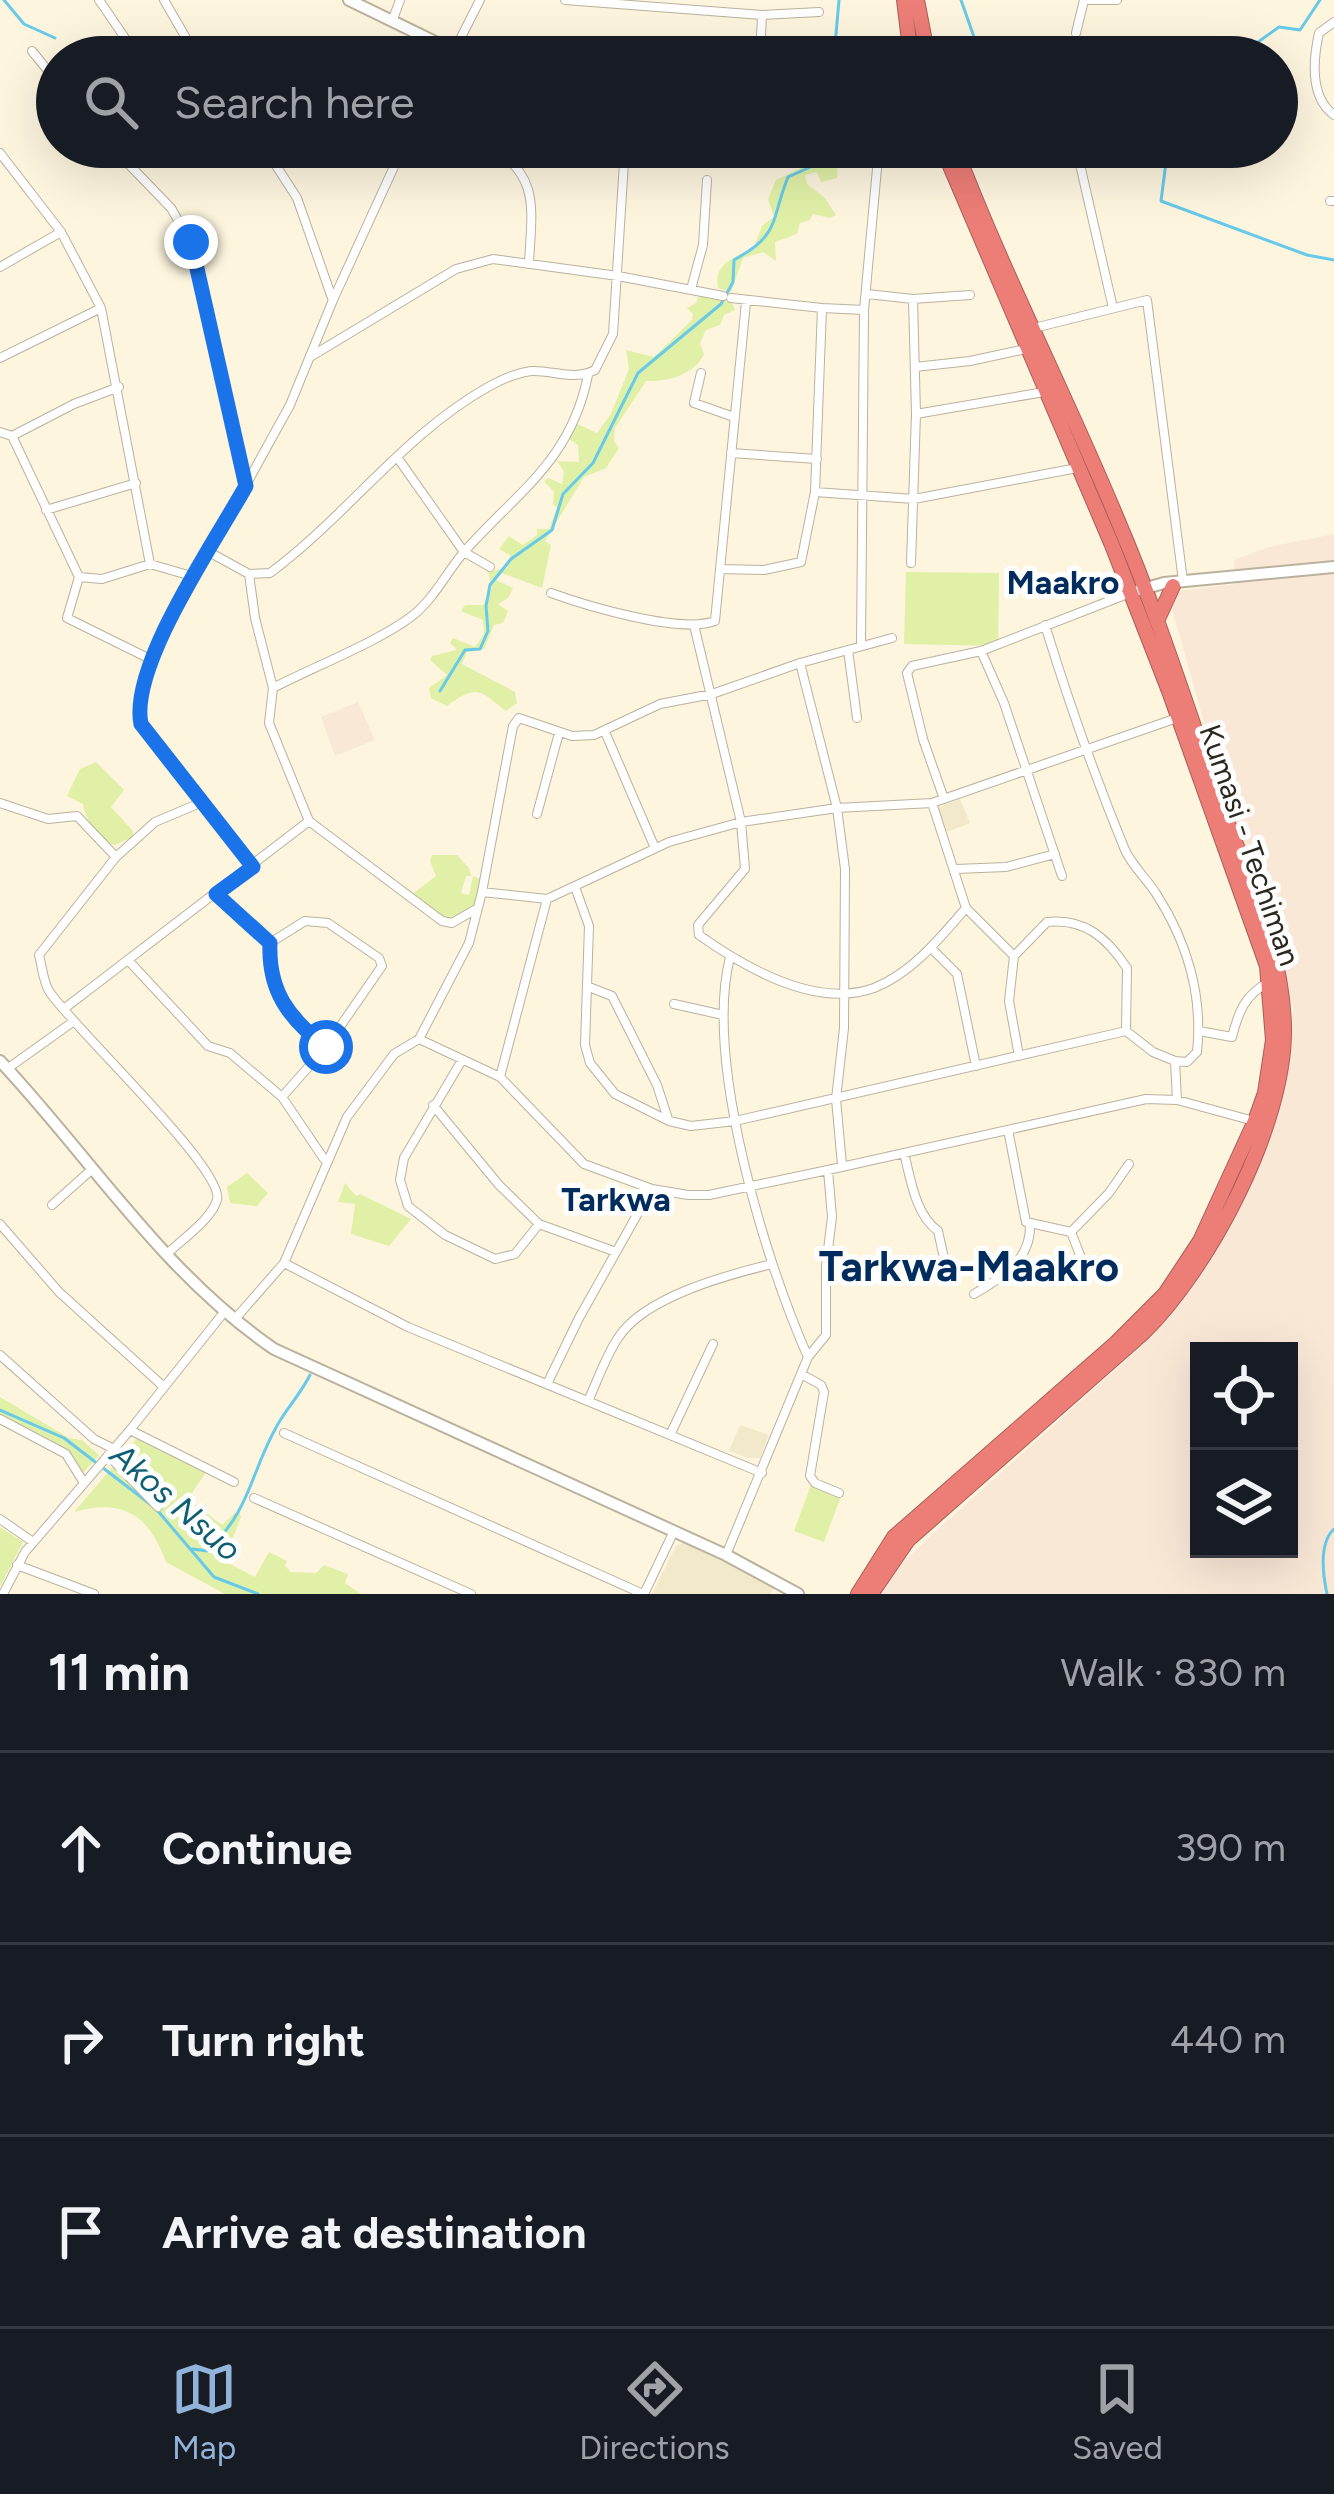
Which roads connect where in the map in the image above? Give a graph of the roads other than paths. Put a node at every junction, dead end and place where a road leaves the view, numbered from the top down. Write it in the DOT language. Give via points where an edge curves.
graph roads {
  1 [pos="99,0"];
  2 [pos="164,0"];
  3 [pos="349,0"];
  4 [pos="400,0"];
  5 [pos="480,0"];
  6 [pos="565,0"];
  7 [pos="734,0"];
  8 [pos="904,0"];
  9 [pos="917,0"];
  10 [pos="1085,0"];
  11 [pos="1117,0"];
  12 [pos="580,1"];
  13 [pos="650,2"];
  14 [pos="733,12"];
  15 [pos="819,12"];
  16 [pos="762,15"];
  17 [pos="393,19"];
  18 [pos="1334,22"];
  19 [pos="1076,33"];
  20 [pos="124,36"];
  21 [pos="185,36"];
  22 [pos="421,36"];
  23 [pos="462,36"];
  24 [pos="761,36"];
  25 [pos="908,36"];
  26 [pos="924,36"];
  27 [pos="32,51"];
  28 [pos="36,56"];
  29 [pos="1334,115"];
  30 [pos="2,159"];
  31 [pos="132,168"];
  32 [pos="278,168"];
  33 [pos="394,168"];
  34 [pos="516,168"];
  35 [pos="624,168"];
  36 [pos="877,168"];
  37 [pos="957,168"];
  38 [pos="1081,168"];
  39 [pos="707,180"];
  40 [pos="62,232"];
  41 [pos="529,263"];
  42 [pos="0,267"];
  43 [pos="618,276"];
  44 [pos="691,289"];
  45 [pos="868,294"];
  46 [pos="970,295"];
  47 [pos="333,299"];
  48 [pos="914,299"];
  49 [pos="746,302"];
  50 [pos="101,308"];
  51 [pos="822,308"];
  52 [pos="1113,308"];
  53 [pos="864,310"];
  54 [pos="1034,328"];
  55 [pos="1026,350"];
  56 [pos="0,358"];
  57 [pos="309,358"];
  58 [pos="915,367"];
  59 [pos="700,373"];
  60 [pos="589,374"];
  61 [pos="118,387"];
  62 [pos="1045,392"];
  63 [pos="916,414"];
  64 [pos="734,417"];
  65 [pos="0,432"];
  66 [pos="12,436"];
  67 [pos="731,453"];
  68 [pos="397,457"];
  69 [pos="817,459"];
  70 [pos="1077,468"];
  71 [pos="137,483"];
  72 [pos="246,486"];
  73 [pos="814,492"];
  74 [pos="863,496"];
  75 [pos="914,499"];
  76 [pos="46,510"];
  77 [pos="209,552"];
  78 [pos="464,552"];
  79 [pos="150,563"];
  80 [pos="911,563"];
  81 [pos="1334,567"];
  82 [pos="490,568"];
  83 [pos="720,569"];
  84 [pos="1138,569"];
  85 [pos="249,574"];
  86 [pos="79,577"];
  87 [pos="195,577"];
  88 [pos="1176,584"];
  89 [pos="551,593"];
  90 [pos="1139,594"];
  91 [pos="1157,621"];
  92 [pos="694,625"];
  93 [pos="1045,625"];
  94 [pos="892,638"];
  95 [pos="861,645"];
  96 [pos="848,650"];
  97 [pos="981,651"];
  98 [pos="150,659"];
  99 [pos="800,663"];
  100 [pos="273,688"];
  101 [pos="712,694"];
  102 [pos="857,718"];
  103 [pos="1178,718"];
  104 [pos="605,732"];
  105 [pos="559,733"];
  106 [pos="1090,751"];
  107 [pos="1026,772"];
  108 [pos="944,799"];
  109 [pos="200,802"];
  110 [pos="0,803"];
  111 [pos="932,803"];
  112 [pos="837,808"];
  113 [pos="537,814"];
  114 [pos="309,821"];
  115 [pos="741,822"];
  116 [pos="655,848"];
  117 [pos="1054,854"];
  118 [pos="116,857"];
  119 [pos="253,867"];
  120 [pos="956,868"];
  121 [pos="1062,876"];
  122 [pos="575,886"];
  123 [pos="482,892"];
  124 [pos="216,894"];
  125 [pos="547,899"];
  126 [pos="480,907"];
  127 [pos="965,908"];
  128 [pos="270,943"];
  129 [pos="932,949"];
  130 [pos="1014,956"];
  131 [pos="730,957"];
  132 [pos="128,960"];
  133 [pos="1270,981"];
  134 [pos="589,987"];
  135 [pos="845,992"];
  136 [pos="674,1004"];
  137 [pos="65,1008"];
  138 [pos="723,1015"];
  139 [pos="75,1021"];
  140 [pos="1198,1030"];
  141 [pos="1126,1031"];
  142 [pos="419,1040"];
  143 [pos="326,1047"];
  144 [pos="1019,1056"];
  145 [pos="462,1060"];
  146 [pos="1175,1061"];
  147 [pos="4,1065"];
  148 [pos="976,1066"];
  149 [pos="500,1077"];
  150 [pos="282,1096"];
  151 [pos="836,1099"];
  152 [pos="1177,1100"];
  153 [pos="433,1106"];
  154 [pos="669,1121"];
  155 [pos="735,1121"];
  156 [pos="1261,1123"];
  157 [pos="1008,1130"];
  158 [pos="904,1153"];
  159 [pos="325,1160"];
  160 [pos="1129,1164"];
  161 [pos="842,1166"];
  162 [pos="828,1170"];
  163 [pos="90,1171"];
  164 [pos="752,1186"];
  165 [pos="652,1189"];
  166 [pos="52,1205"];
  167 [pos="0,1224"];
  168 [pos="539,1224"];
  169 [pos="1030,1225"];
  170 [pos="1071,1232"];
  171 [pos="616,1252"];
  172 [pos="166,1255"];
  173 [pos="1079,1255"];
  174 [pos="944,1258"];
  175 [pos="284,1263"];
  176 [pos="772,1264"];
  177 [pos="974,1294"];
  178 [pos="230,1315"];
  179 [pos="713,1344"];
  180 [pos="0,1355"];
  181 [pos="808,1357"];
  182 [pos="802,1375"];
  183 [pos="547,1384"];
  184 [pos="164,1387"];
  185 [pos="589,1399"];
  186 [pos="0,1419"];
  187 [pos="130,1430"];
  188 [pos="284,1433"];
  189 [pos="671,1433"];
  190 [pos="109,1454"];
  191 [pos="762,1473"];
  192 [pos="87,1479"];
  193 [pos="234,1482"];
  194 [pos="839,1493"];
  195 [pos="254,1498"];
  196 [pos="158,1507"];
  197 [pos="0,1519"];
  198 [pos="674,1532"];
  199 [pos="33,1542"];
  200 [pos="726,1555"];
  201 [pos="16,1565"];
  202 [pos="792,1593"];
  203 [pos="3,1594"];
  204 [pos="94,1594"];
  205 [pos="470,1594"];
  206 [pos="643,1594"];
  207 [pos="858,1594"];
  208 [pos="871,1594"];
  1 -- 20 [label="street"];
  2 -- 21 [label="street"];
  3 -- 17 [label="street"];
  4 -- 17 [label="street"];
  5 -- 23 [label="street"];
  6 -- 12 [label="street"];
  7 -- 14 [label="street"];
  8 -- 25 [label="highway"];
  9 -- 26 [label="highway"];
  10 -- 11 [label="street"];
  10 -- 19 [label="street"];
  12 -- 13 [label="street"];
  13 -- 14 [label="street"];
  14 -- 16 [label="street"];
  15 -- 16 [label="street"];
  16 -- 24 [label="street"];
  17 -- 22 [label="street"];
  18 -- 29 [label="street" via="1319,33 1315,74"];
  27 -- 28 [label="street"];
  30 -- 40 [label="street"];
  31 -- 72 [label="street" via="191,242"];
  32 -- 47 [label="street" via="297,197"];
  33 -- 47 [label="street"];
  34 -- 41 [label="street" via="530,189"];
  35 -- 43 [label="street"];
  36 -- 45 [label="street"];
  37 -- 54 [label="highway"];
  37 -- 55 [label="highway, Kumasi - Techiman"];
  38 -- 52 [label="street"];
  39 -- 44 [label="street"];
  40 -- 42 [label="street"];
  40 -- 50 [label="street"];
  41 -- 43 [label="street"];
  41 -- 57 [label="street" via="493,259 456,269"];
  43 -- 44 [label="street"];
  43 -- 60 [label="street" via="613,334"];
  44 -- 49 [label="street"];
  45 -- 48 [label="street"];
  45 -- 53 [label="street"];
  46 -- 48 [label="street"];
  47 -- 57 [label="street"];
  48 -- 58 [label="street"];
  49 -- 51 [label="street"];
  49 -- 64 [label="street"];
  50 -- 56 [label="street"];
  50 -- 61 [label="street"];
  51 -- 53 [label="street"];
  51 -- 69 [label="street"];
  52 -- 54 [label="street"];
  52 -- 88 [label="street" via="1148,300 1151,307"];
  53 -- 74 [label="street"];
  54 -- 84 [label="highway"];
  55 -- 58 [label="street"];
  55 -- 62 [label="highway, Kumasi - Techiman"];
  57 -- 72 [label="street"];
  58 -- 63 [label="street"];
  59 -- 64 [label="street" via="694,403"];
  60 -- 68 [label="street" via="512,375"];
  60 -- 78 [label="street" via="550,462"];
  61 -- 66 [label="street"];
  61 -- 71 [label="street"];
  62 -- 63 [label="street"];
  62 -- 70 [label="highway, Kumasi - Techiman"];
  63 -- 75 [label="street"];
  64 -- 67 [label="street"];
  65 -- 66 [label="street"];
  66 -- 76 [label="street"];
  67 -- 69 [label="street"];
  67 -- 83 [label="street"];
  68 -- 78 [label="street"];
  68 -- 85 [label="street" via="278,567"];
  69 -- 73 [label="street"];
  70 -- 75 [label="street"];
  70 -- 90 [label="highway, Kumasi - Techiman"];
  71 -- 76 [label="street"];
  71 -- 79 [label="street"];
  72 -- 77 [label="street"];
  73 -- 74 [label="street"];
  73 -- 83 [label="street" via="801,562"];
  74 -- 75 [label="street"];
  74 -- 95 [label="street"];
  75 -- 80 [label="street"];
  76 -- 86 [label="street"];
  77 -- 85 [label="street"];
  77 -- 87 [label="street"];
  78 -- 82 [label="street"];
  78 -- 100 [label="street" via="409,619"];
  79 -- 86 [label="street" via="102,579"];
  79 -- 87 [label="street"];
  81 -- 88 [label="street"];
  83 -- 92 [label="street" via="716,618"];
  84 -- 88 [label="highway"];
  84 -- 90 [label="highway"];
  85 -- 100 [label="street"];
  86 -- 98 [label="street" via="67,618"];
  87 -- 98 [label="street"];
  88 -- 90 [label="street"];
  88 -- 91 [label="highway"];
  89 -- 92 [label="street"];
  90 -- 91 [label="highway"];
  90 -- 93 [label="street"];
  90 -- 103 [label="highway, Kumasi - Techiman"];
  91 -- 156 [label="highway" via="1279,975 1283,1056"];
  92 -- 101 [label="street"];
  93 -- 97 [label="street"];
  93 -- 106 [label="street"];
  94 -- 95 [label="street"];
  95 -- 96 [label="street"];
  96 -- 99 [label="street"];
  96 -- 102 [label="street"];
  97 -- 107 [label="street"];
  97 -- 108 [label="street" via="908,673"];
  98 -- 109 [label="street" via="141,724"];
  99 -- 101 [label="street"];
  99 -- 112 [label="street"];
  100 -- 114 [label="street" via="269,723"];
  101 -- 104 [label="street" via="661,704"];
  101 -- 115 [label="street"];
  103 -- 106 [label="street"];
  103 -- 133 [label="highway, Kumasi - Techiman"];
  104 -- 105 [label="street"];
  104 -- 116 [label="street"];
  105 -- 113 [label="street"];
  105 -- 123 [label="street" via="525,719 513,726"];
  106 -- 107 [label="street"];
  106 -- 140 [label="street" via="1128,856 1181,941"];
  107 -- 108 [label="street"];
  107 -- 117 [label="street"];
  108 -- 111 [label="street"];
  109 -- 118 [label="street" via="155,822"];
  109 -- 119 [label="street"];
  110 -- 118 [label="street" via="48,819 77,816"];
  111 -- 112 [label="street"];
  111 -- 120 [label="street"];
  112 -- 115 [label="street"];
  112 -- 135 [label="street"];
  114 -- 119 [label="street"];
  114 -- 126 [label="street" via="442,921"];
  115 -- 116 [label="street"];
  115 -- 131 [label="street" via="744,873 697,928"];
  116 -- 122 [label="street"];
  117 -- 120 [label="street" via="1006,867"];
  117 -- 121 [label="street"];
  118 -- 137 [label="street" via="39,955 47,988"];
  119 -- 124 [label="street"];
  120 -- 127 [label="street"];
  122 -- 125 [label="street"];
  122 -- 134 [label="street" via="589,926"];
  123 -- 125 [label="street"];
  123 -- 126 [label="street"];
  124 -- 128 [label="street"];
  124 -- 132 [label="street"];
  125 -- 149 [label="street"];
  126 -- 142 [label="street"];
  127 -- 129 [label="street"];
  127 -- 130 [label="street"];
  128 -- 143 [label="street" via="279,999"];
  128 -- 143 [label="street" via="296,923 316,920 381,962"];
  129 -- 135 [label="street" via="874,988"];
  129 -- 148 [label="street" via="957,974"];
  130 -- 141 [label="street" via="1048,922 1096,930 1127,968"];
  130 -- 144 [label="street" via="1009,1000"];
  131 -- 135 [label="street" via="784,985"];
  131 -- 138 [label="street"];
  132 -- 137 [label="street"];
  132 -- 150 [label="street" via="208,1046 230,1053"];
  133 -- 140 [label="street" via="1242,1004 1232,1037"];
  133 -- 156 [label="highway, Kumasi - Techiman" via="1273,1040"];
  134 -- 154 [label="street" via="612,996"];
  134 -- 154 [label="street" via="590,1063 615,1094"];
  135 -- 151 [label="street"];
  136 -- 138 [label="street"];
  137 -- 139 [label="street"];
  138 -- 155 [label="street"];
  139 -- 147 [label="street"];
  139 -- 172 [label="street" via="217,1184 212,1210"];
  140 -- 146 [label="street" via="1194,1058"];
  141 -- 144 [label="street"];
  141 -- 146 [label="street"];
  142 -- 145 [label="street"];
  142 -- 159 [label="street" via="394,1054"];
  143 -- 150 [label="street"];
  144 -- 148 [label="street"];
  145 -- 149 [label="street"];
  145 -- 153 [label="street"];
  146 -- 152 [label="street"];
  147 -- 163 [label="street"];
  148 -- 151 [label="street"];
  149 -- 165 [label="street" via="584,1163"];
  150 -- 159 [label="street"];
  151 -- 155 [label="street"];
  151 -- 161 [label="street"];
  152 -- 156 [label="street"];
  152 -- 157 [label="street" via="1146,1099"];
  153 -- 168 [label="street"];
  153 -- 168 [label="street" via="401,1167 414,1214 495,1259 514,1254"];
  154 -- 155 [label="street"];
  155 -- 164 [label="street"];
  156 -- 207 [label="highway, Kumasi - Techiman" via="1165,1294 894,1537"];
  156 -- 208 [label="highway" via="1213,1240 1170,1305 908,1540"];
  157 -- 158 [label="street"];
  157 -- 169 [label="street"];
  158 -- 161 [label="street"];
  158 -- 174 [label="street"];
  159 -- 175 [label="street"];
  160 -- 170 [label="street"];
  161 -- 162 [label="street"];
  162 -- 164 [label="street"];
  162 -- 181 [label="street" via="826,1335"];
  163 -- 166 [label="street"];
  163 -- 172 [label="street"];
  164 -- 165 [label="street" via="700,1196"];
  164 -- 176 [label="street"];
  165 -- 171 [label="street"];
  167 -- 184 [label="street" via="59,1292"];
  168 -- 171 [label="street"];
  169 -- 170 [label="street"];
  169 -- 177 [label="street" via="1027,1252"];
  170 -- 173 [label="street"];
  171 -- 183 [label="street"];
  172 -- 178 [label="street"];
  175 -- 178 [label="street"];
  175 -- 183 [label="street" via="408,1327"];
  176 -- 181 [label="street"];
  176 -- 185 [label="street" via="680,1292 625,1329"];
  178 -- 184 [label="street"];
  178 -- 198 [label="street" via="296,1360"];
  179 -- 189 [label="street"];
  180 -- 190 [label="street"];
  181 -- 182 [label="street"];
  182 -- 191 [label="street"];
  182 -- 194 [label="street" via="824,1392 810,1476"];
  183 -- 185 [label="street"];
  184 -- 187 [label="street"];
  185 -- 189 [label="street"];
  186 -- 192 [label="street" via="66,1454"];
  187 -- 190 [label="street"];
  187 -- 193 [label="street"];
  188 -- 206 [label="street"];
  189 -- 191 [label="street"];
  190 -- 192 [label="street"];
  190 -- 196 [label="street"];
  191 -- 200 [label="street"];
  192 -- 199 [label="street"];
  195 -- 205 [label="street"];
  197 -- 199 [label="street"];
  198 -- 200 [label="street"];
  198 -- 206 [label="street"];
  199 -- 201 [label="street"];
  200 -- 202 [label="street"];
  201 -- 203 [label="street"];
  201 -- 204 [label="street"];
}
